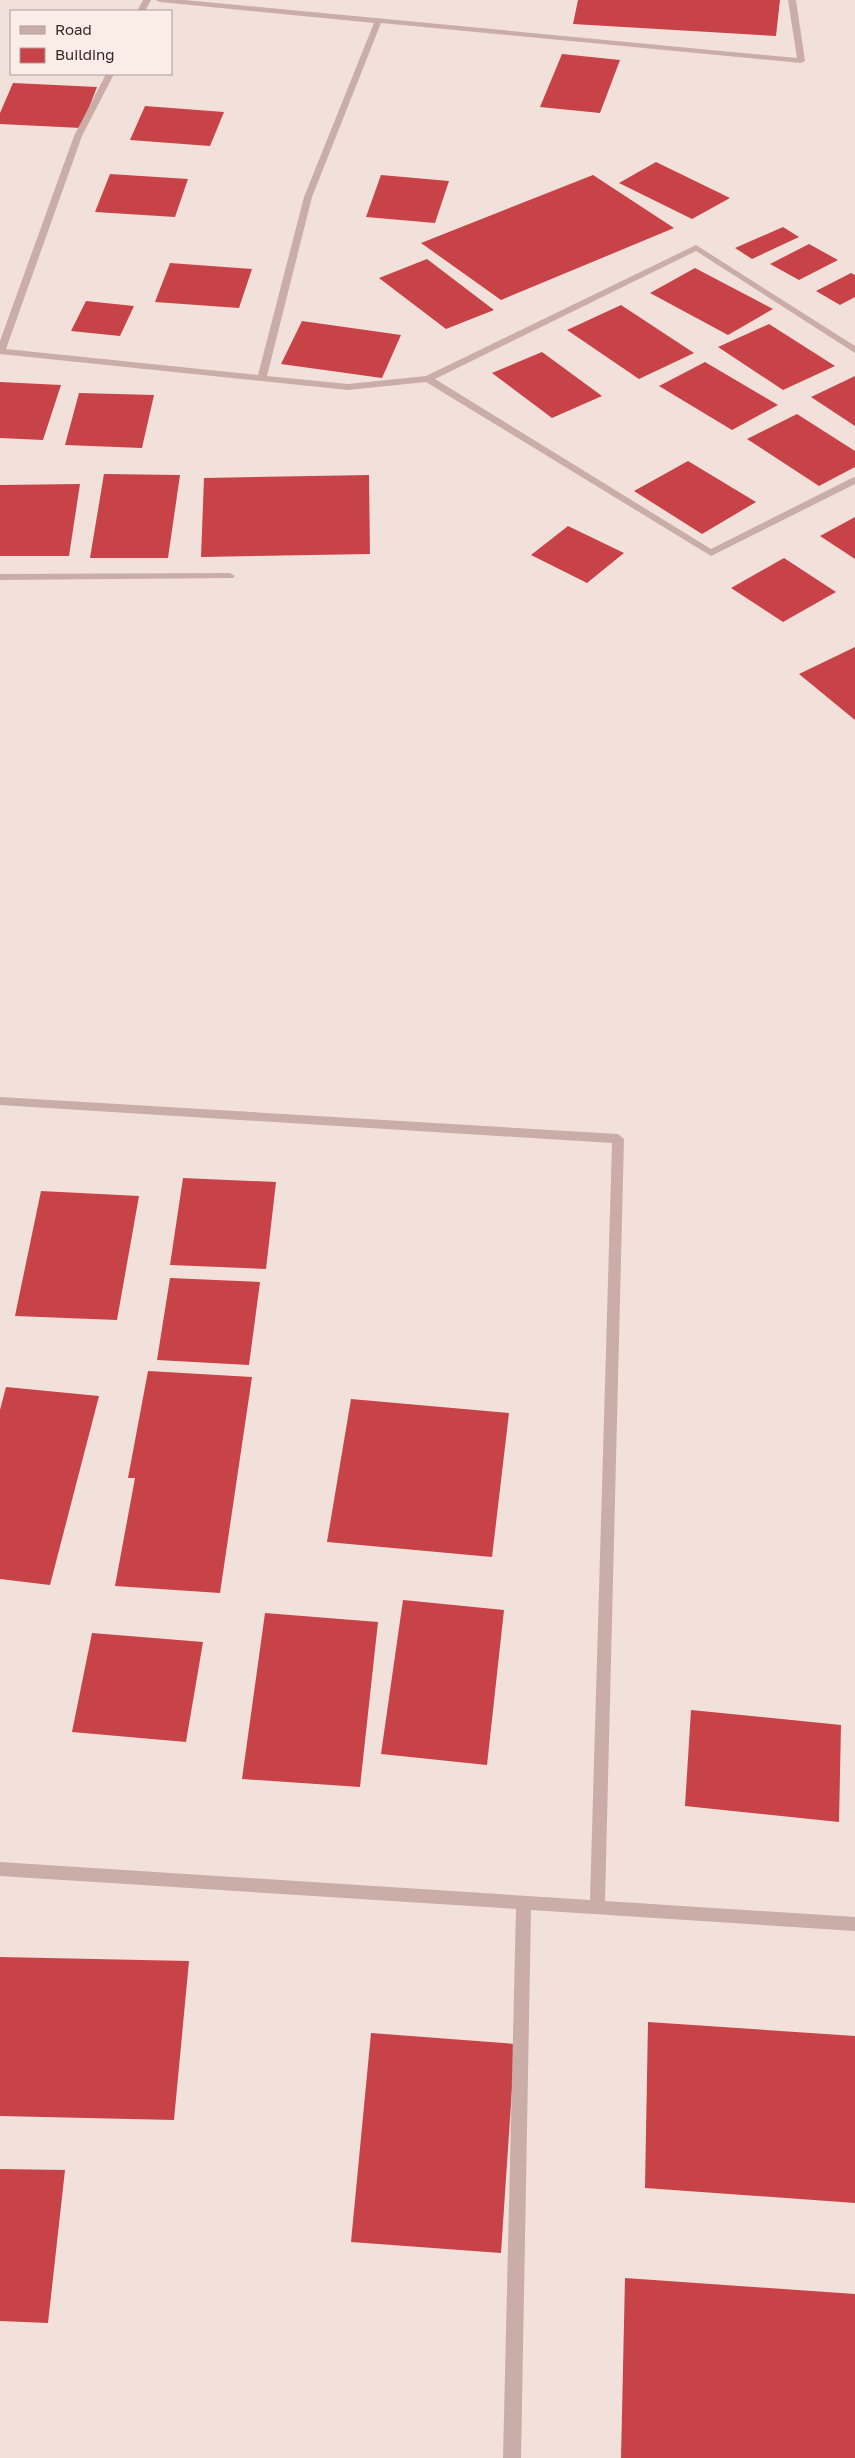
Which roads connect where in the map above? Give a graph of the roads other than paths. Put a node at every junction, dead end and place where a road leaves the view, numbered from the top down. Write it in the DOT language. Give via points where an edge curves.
graph roads {
  1 [pos="160,0"];
  2 [pos="792,0"];
  3 [pos="378,20"];
  4 [pos="109,75"];
  5 [pos="855,350"];
  6 [pos="1,351"];
  7 [pos="262,378"];
  8 [pos="428,379"];
  9 [pos="855,480"];
  10 [pos="230,576"];
  11 [pos="0,577"];
  12 [pos="1,1105"];
  13 [pos="0,1868"];
  14 [pos="524,1902"];
  15 [pos="597,1907"];
  16 [pos="855,1924"];
  17 [pos="512,2458"];
  1 -- 3 [label="street"];
  2 -- 3 [label="street" via="800,61"];
  3 -- 7 [label="street" via="308,197"];
  4 -- 6 [label="street" via="78,136"];
  5 -- 8 [label="street" via="696,248"];
  6 -- 7 [label="street"];
  7 -- 8 [label="street" via="348,387"];
  8 -- 9 [label="street" via="711,553"];
  10 -- 11 [label="street"];
  12 -- 15 [label="street" via="618,1139"];
  13 -- 14 [label="street"];
  14 -- 15 [label="street"];
  14 -- 17 [label="street"];
  15 -- 16 [label="street"];
}
